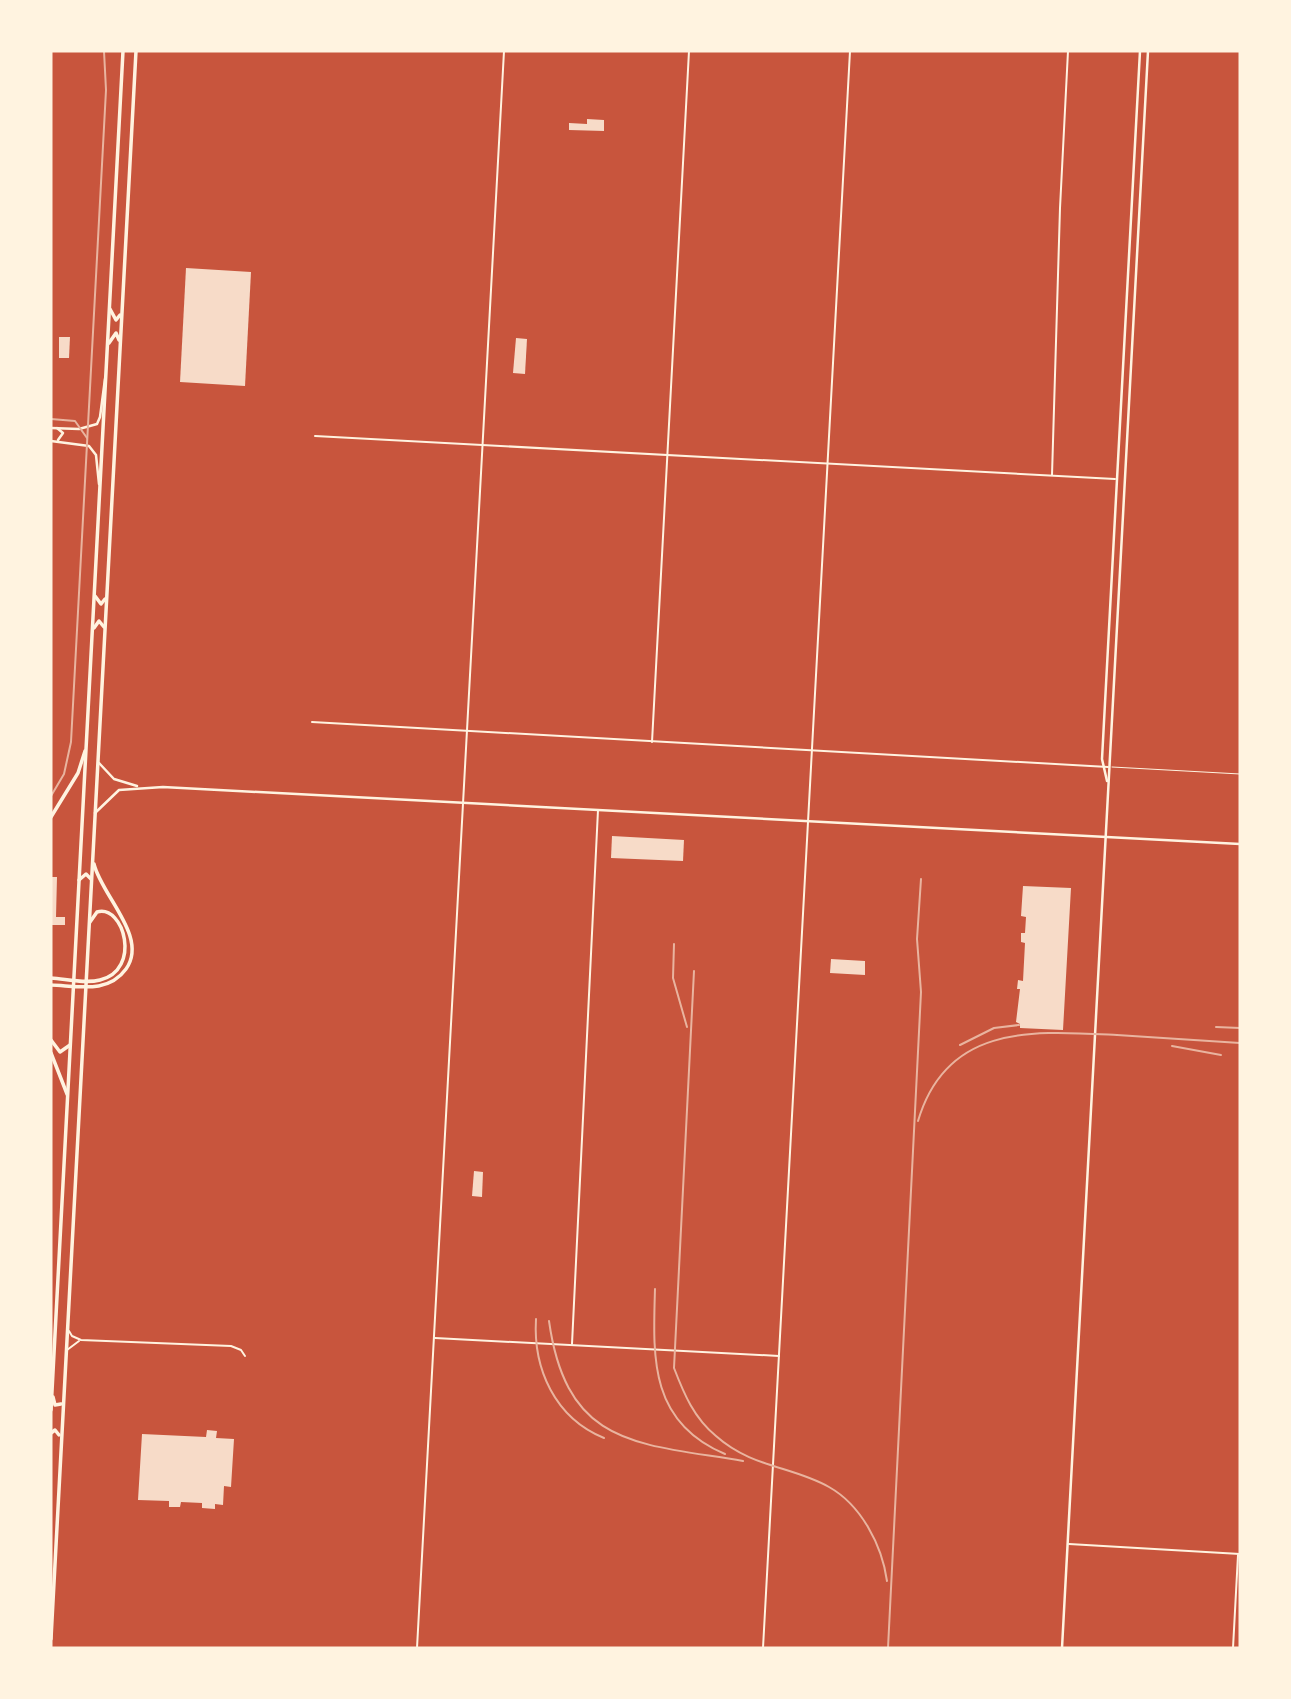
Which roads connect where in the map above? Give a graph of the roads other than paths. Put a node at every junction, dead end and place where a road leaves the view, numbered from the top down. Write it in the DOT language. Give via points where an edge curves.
graph roads {
  1 [pos="123,51"];
  2 [pos="138,51"];
  3 [pos="504,51"];
  4 [pos="689,51"];
  5 [pos="850,51"];
  6 [pos="1068,51"];
  7 [pos="1140,51"];
  8 [pos="1147,51"];
  9 [pos="1136,136"];
  10 [pos="1143,136"];
  11 [pos="110,307"];
  12 [pos="122,309"];
  13 [pos="120,345"];
  14 [pos="108,347"];
  15 [pos="106,375"];
  16 [pos="51,428"];
  17 [pos="56,428"];
  18 [pos="315,436"];
  19 [pos="53,442"];
  20 [pos="483,446"];
  21 [pos="668,454"];
  22 [pos="828,463"];
  23 [pos="1052,476"];
  24 [pos="1116,479"];
  25 [pos="1124,480"];
  26 [pos="100,487"];
  27 [pos="94,594"];
  28 [pos="107,594"];
  29 [pos="92,631"];
  30 [pos="105,632"];
  31 [pos="1107,672"];
  32 [pos="1114,672"];
  33 [pos="312,722"];
  34 [pos="467,731"];
  35 [pos="652,743"];
  36 [pos="86,745"];
  37 [pos="812,751"];
  38 [pos="98,762"];
  39 [pos="1104,766"];
  40 [pos="1110,767"];
  41 [pos="1240,774"];
  42 [pos="1108,785"];
  43 [pos="140,787"];
  44 [pos="464,802"];
  45 [pos="598,809"];
  46 [pos="95,813"];
  47 [pos="51,817"];
  48 [pos="808,821"];
  49 [pos="1105,836"];
  50 [pos="1240,844"];
  51 [pos="93,859"];
  52 [pos="79,880"];
  53 [pos="91,881"];
  54 [pos="89,924"];
  55 [pos="51,978"];
  56 [pos="51,985"];
  57 [pos="51,1040"];
  58 [pos="71,1043"];
  59 [pos="51,1054"];
  60 [pos="68,1096"];
  61 [pos="67,1327"];
  62 [pos="435,1338"];
  63 [pos="81,1340"];
  64 [pos="572,1344"];
  65 [pos="65,1354"];
  66 [pos="245,1356"];
  67 [pos="779,1356"];
  68 [pos="64,1394"];
  69 [pos="52,1395"];
  70 [pos="51,1409"];
  71 [pos="51,1433"];
  72 [pos="60,1437"];
  73 [pos="1068,1544"];
  74 [pos="1239,1554"];
  75 [pos="51,1639"];
  76 [pos="417,1648"];
  77 [pos="763,1648"];
  78 [pos="1062,1648"];
  79 [pos="1233,1648"];
  1 -- 11 [label="main road"];
  2 -- 12 [label="main road"];
  3 -- 20 [label="street"];
  4 -- 21 [label="street"];
  5 -- 22 [label="street"];
  6 -- 23 [label="street"];
  7 -- 9 [label="street"];
  8 -- 10 [label="street"];
  9 -- 10 [label="street"];
  9 -- 24 [label="street"];
  10 -- 25 [label="street"];
  11 -- 12 [label="main road" via="116,320"];
  11 -- 14 [label="main road"];
  12 -- 13 [label="main road"];
  13 -- 14 [label="main road" via="116,334"];
  13 -- 28 [label="main road"];
  14 -- 15 [label="main road"];
  15 -- 17 [label="street" via="100,420 82,429"];
  15 -- 26 [label="main road"];
  16 -- 17 [label="street"];
  17 -- 19 [label="street" via="63,433"];
  18 -- 20 [label="street"];
  19 -- 26 [label="street" via="89,446 96,455"];
  20 -- 21 [label="street"];
  20 -- 34 [label="street"];
  21 -- 22 [label="street"];
  21 -- 35 [label="street"];
  22 -- 23 [label="street"];
  22 -- 37 [label="street"];
  23 -- 24 [label="street"];
  24 -- 25 [label="street"];
  24 -- 31 [label="street"];
  25 -- 32 [label="street"];
  26 -- 27 [label="main road"];
  27 -- 28 [label="main road" via="101,604"];
  27 -- 29 [label="main road"];
  28 -- 30 [label="main road"];
  29 -- 30 [label="main road" via="99,621"];
  29 -- 36 [label="main road"];
  30 -- 38 [label="main road"];
  31 -- 32 [label="street"];
  31 -- 39 [label="street"];
  32 -- 40 [label="street"];
  33 -- 34 [label="street"];
  34 -- 35 [label="street"];
  34 -- 44 [label="street"];
  35 -- 37 [label="street"];
  36 -- 47 [label="main road" via="78,773"];
  36 -- 52 [label="main road"];
  37 -- 39 [label="street"];
  37 -- 48 [label="street"];
  38 -- 43 [label="street" via="114,779"];
  38 -- 46 [label="main road"];
  39 -- 40 [label="street"];
  39 -- 42 [label="street"];
  40 -- 41 [label="lane"];
  40 -- 42 [label="street"];
  42 -- 49 [label="street"];
  43 -- 44 [label="street"];
  43 -- 46 [label="street" via="112,794"];
  44 -- 45 [label="street"];
  44 -- 62 [label="street"];
  45 -- 48 [label="street"];
  45 -- 64 [label="street"];
  46 -- 51 [label="main road"];
  48 -- 49 [label="street"];
  48 -- 67 [label="street"];
  49 -- 50 [label="street"];
  49 -- 73 [label="street"];
  51 -- 53 [label="main road"];
  51 -- 56 [label="main road" via="104,892 131,938 132,957 112,983"];
  52 -- 53 [label="main road" via="86,874"];
  52 -- 58 [label="main road"];
  53 -- 54 [label="main road"];
  54 -- 55 [label="main road" via="97,912 112,915 126,946 122,964 96,981"];
  54 -- 61 [label="main road"];
  57 -- 58 [label="main road" via="60,1052"];
  58 -- 60 [label="main road"];
  59 -- 60 [label="main road"];
  60 -- 69 [label="main road"];
  61 -- 63 [label="street"];
  61 -- 65 [label="main road"];
  62 -- 64 [label="street"];
  62 -- 76 [label="street"];
  63 -- 65 [label="street" via="71,1344"];
  63 -- 66 [label="street" via="231,1346"];
  64 -- 67 [label="street"];
  65 -- 68 [label="main road"];
  67 -- 77 [label="street"];
  68 -- 69 [label="main road" via="58,1407"];
  68 -- 72 [label="main road"];
  69 -- 70 [label="main road"];
  71 -- 72 [label="main road" via="55,1430"];
  72 -- 75 [label="main road"];
  73 -- 74 [label="street"];
  73 -- 78 [label="street"];
  74 -- 79 [label="street"];
}
